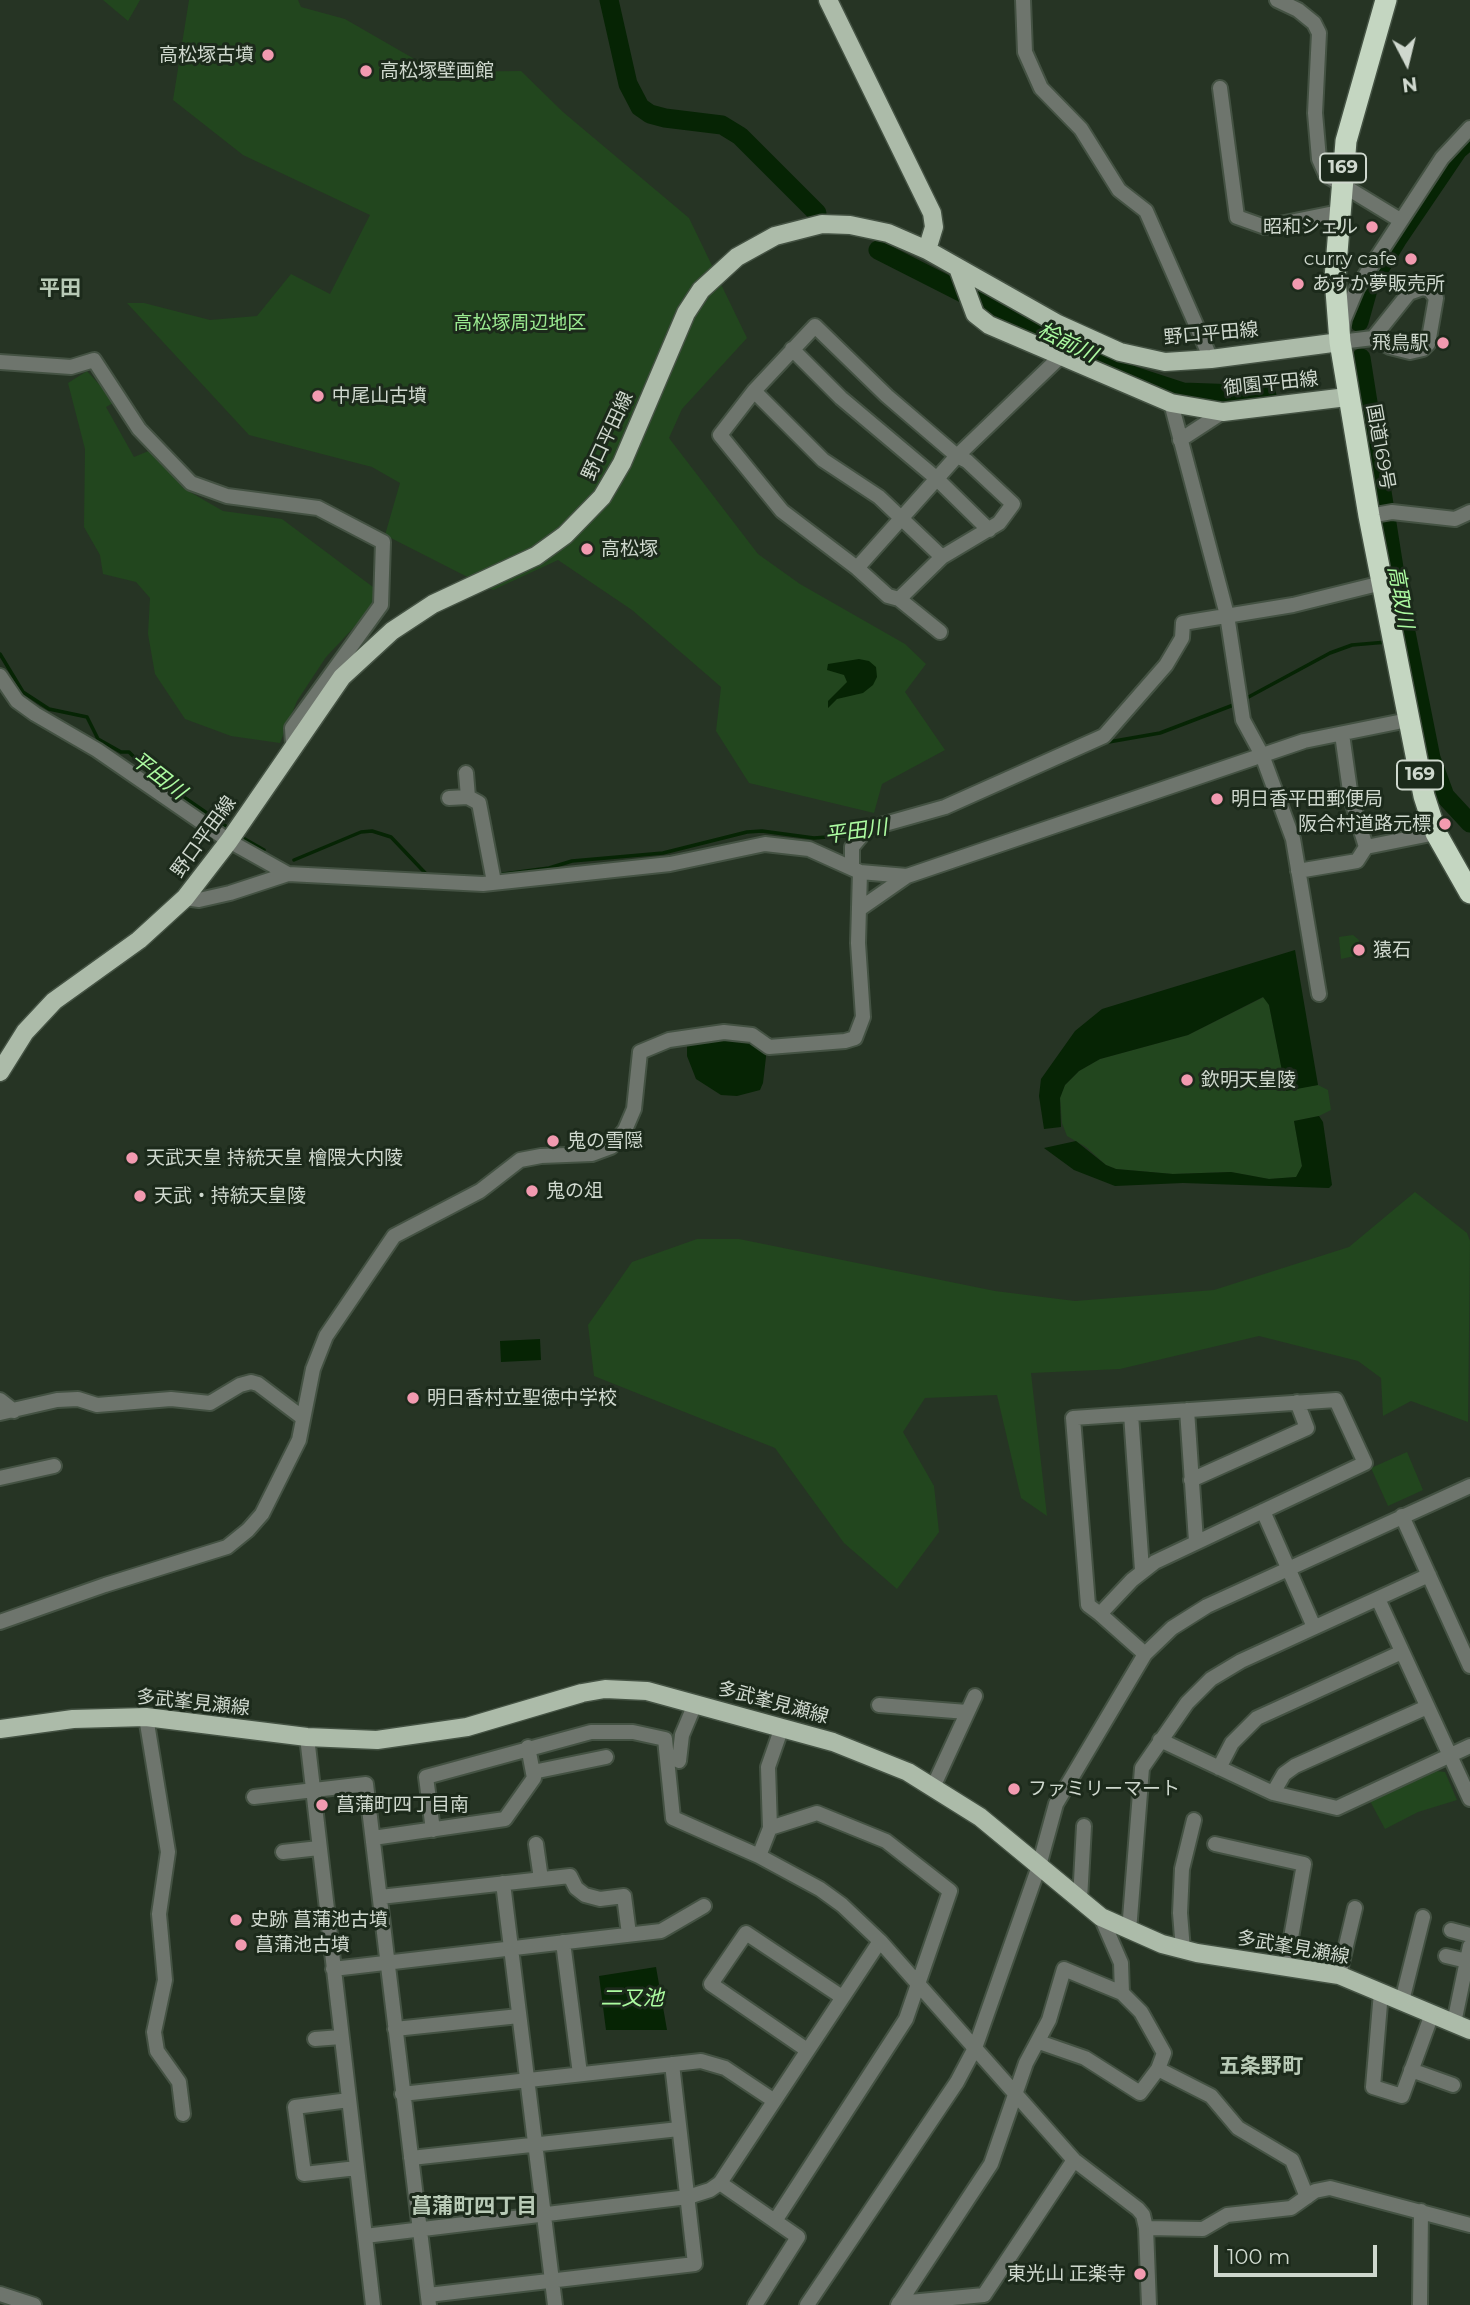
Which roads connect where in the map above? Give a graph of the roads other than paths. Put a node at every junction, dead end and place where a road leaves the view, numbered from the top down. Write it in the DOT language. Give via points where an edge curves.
graph roads {
  1 [pos="828,0"];
  2 [pos="1023,0"];
  3 [pos="1277,0"];
  4 [pos="1386,0"];
  5 [pos="1220,88"];
  6 [pos="1470,128"];
  7 [pos="1342,186"];
  8 [pos="1339,212"];
  9 [pos="1400,220"];
  10 [pos="927,250"];
  11 [pos="959,275"];
  12 [pos="1373,338"];
  13 [pos="1340,342"];
  14 [pos="792,349"];
  15 [pos="1060,357"];
  16 [pos="1211,359"];
  17 [pos="0,362"];
  18 [pos="754,391"];
  19 [pos="1347,397"];
  20 [pos="1171,403"];
  21 [pos="1223,412"];
  22 [pos="1180,440"];
  23 [pos="957,456"];
  24 [pos="936,478"];
  25 [pos="1470,512"];
  26 [pos="1369,516"];
  27 [pos="901,517"];
  28 [pos="989,530"];
  29 [pos="943,557"];
  30 [pos="857,568"];
  31 [pos="1382,583"];
  32 [pos="898,599"];
  33 [pos="1227,615"];
  34 [pos="940,632"];
  35 [pos="0,676"];
  36 [pos="1408,720"];
  37 [pos="1342,734"];
  38 [pos="293,744"];
  39 [pos="1262,755"];
  40 [pos="466,774"];
  41 [pos="468,797"];
  42 [pos="449,798"];
  43 [pos="1436,833"];
  44 [pos="229,841"];
  45 [pos="1366,847"];
  46 [pos="856,870"];
  47 [pos="1298,871"];
  48 [pos="288,874"];
  49 [pos="907,876"];
  50 [pos="493,877"];
  51 [pos="1470,892"];
  52 [pos="186,898"];
  53 [pos="861,908"];
  54 [pos="1319,994"];
  55 [pos="0,1072"];
  56 [pos="0,1400"];
  57 [pos="1297,1402"];
  58 [pos="1188,1410"];
  59 [pos="7,1412"];
  60 [pos="1131,1414"];
  61 [pos="303,1418"];
  62 [pos="54,1466"];
  63 [pos="0,1478"];
  64 [pos="1191,1480"];
  65 [pos="1470,1486"];
  66 [pos="1262,1511"];
  67 [pos="1402,1516"];
  68 [pos="1196,1541"];
  69 [pos="1289,1568"];
  70 [pos="1142,1570"];
  71 [pos="1429,1575"];
  72 [pos="1378,1599"];
  73 [pos="1100,1614"];
  74 [pos="0,1622"];
  75 [pos="1314,1627"];
  76 [pos="1402,1652"];
  77 [pos="1146,1654"];
  78 [pos="1470,1666"];
  79 [pos="975,1696"];
  80 [pos="695,1704"];
  81 [pos="879,1705"];
  82 [pos="1427,1707"];
  83 [pos="967,1712"];
  84 [pos="146,1717"];
  85 [pos="782,1727"];
  86 [pos="0,1729"];
  87 [pos="307,1737"];
  88 [pos="1160,1740"];
  89 [pos="1470,1746"];
  90 [pos="528,1747"];
  91 [pos="1451,1757"];
  92 [pos="606,1758"];
  93 [pos="679,1761"];
  94 [pos="1219,1768"];
  95 [pos="533,1772"];
  96 [pos="934,1785"];
  97 [pos="312,1790"];
  98 [pos="1273,1793"];
  99 [pos="254,1797"];
  100 [pos="1470,1799"];
  101 [pos="1194,1820"];
  102 [pos="1084,1826"];
  103 [pos="770,1828"];
  104 [pos="433,1830"];
  105 [pos="373,1838"];
  106 [pos="536,1844"];
  107 [pos="1215,1844"];
  108 [pos="319,1848"];
  109 [pos="283,1852"];
  110 [pos="759,1856"];
  111 [pos="1039,1866"];
  112 [pos="541,1879"];
  113 [pos="503,1883"];
  114 [pos="380,1897"];
  115 [pos="1080,1900"];
  116 [pos="705,1906"];
  117 [pos="1355,1908"];
  118 [pos="1101,1917"];
  119 [pos="1423,1917"];
  120 [pos="1451,1930"];
  121 [pos="1129,1931"];
  122 [pos="629,1934"];
  123 [pos="1470,1934"];
  124 [pos="880,1941"];
  125 [pos="563,1942"];
  126 [pos="1470,1946"];
  127 [pos="511,1948"];
  128 [pos="1183,1950"];
  129 [pos="1446,1956"];
  130 [pos="1467,1961"];
  131 [pos="388,1962"];
  132 [pos="1286,1966"];
  133 [pos="333,1969"];
  134 [pos="1339,1975"];
  135 [pos="919,1987"];
  136 [pos="1381,1992"];
  137 [pos="1122,1993"];
  138 [pos="842,1997"];
  139 [pos="1402,2001"];
  140 [pos="1432,2014"];
  141 [pos="519,2015"];
  142 [pos="1462,2027"];
  143 [pos="395,2029"];
  144 [pos="341,2037"];
  145 [pos="315,2039"];
  146 [pos="1039,2042"];
  147 [pos="975,2048"];
  148 [pos="807,2050"];
  149 [pos="672,2064"];
  150 [pos="1158,2069"];
  151 [pos="1411,2070"];
  152 [pos="580,2074"];
  153 [pos="527,2080"];
  154 [pos="1453,2085"];
  155 [pos="1015,2093"];
  156 [pos="402,2094"];
  157 [pos="349,2100"];
  158 [pos="773,2100"];
  159 [pos="183,2114"];
  160 [pos="679,2129"];
  161 [pos="536,2145"];
  162 [pos="411,2158"];
  163 [pos="1074,2160"];
  164 [pos="357,2168"];
  165 [pos="720,2183"];
  166 [pos="688,2197"];
  167 [pos="1307,2197"];
  168 [pos="1421,2211"];
  169 [pos="544,2214"];
  170 [pos="775,2221"];
  171 [pos="1470,2225"];
  172 [pos="1146,2228"];
  173 [pos="420,2230"];
  174 [pos="365,2236"];
  175 [pos="552,2281"];
  176 [pos="0,2294"];
  177 [pos="429,2300"];
  178 [pos="899,2304"];
  179 [pos="34,2305"];
  180 [pos="373,2305"];
  181 [pos="555,2305"];
  182 [pos="755,2305"];
  183 [pos="807,2305"];
  184 [pos="1149,2305"];
  185 [pos="1420,2305"];
  1 -- 10 [label="main road" via="932,213 934,227"];
  2 -- 16 [label="street" via="1025,52 1041,88 1082,129 1119,190 1146,211"];
  3 -- 7 [label="street" via="1298,10 1319,33 1315,113 1319,159 1326,174"];
  4 -- 7 [label="highway, 国道169号 / 169" via="1346,141"];
  5 -- 8 [label="street" via="1237,217 1265,227"];
  6 -- 9 [label="street" via="1442,158"];
  7 -- 8 [label="highway, 国道169号 / 169"];
  7 -- 9 [label="street"];
  8 -- 13 [label="highway, 国道169号 / 169" via="1335,278"];
  9 -- 13 [label="street" via="1357,288"];
  10 -- 11 [label="main road, 野口平田線"];
  10 -- 38 [label="main road, 野口平田線" via="888,233 822,224 775,236 720,270 686,313 622,463 602,498 565,536 536,556 433,604 392,631 342,677"];
  11 -- 15 [label="main road, 御園平田線" via="972,308 989,325"];
  11 -- 16 [label="main road, 野口平田線" via="1120,352 1166,362"];
  12 -- 12 [label="street" via="1409,293 1423,288 1434,293 1436,305 1423,349 1410,352"];
  12 -- 13 [label="street"];
  13 -- 16 [label="main road, 野口平田線"];
  13 -- 19 [label="highway, 国道169号 / 169"];
  14 -- 18 [label="street"];
  14 -- 23 [label="street" via="815,326"];
  14 -- 24 [label="street" via="841,398"];
  15 -- 20 [label="main road, 御園平田線"];
  15 -- 23 [label="street"];
  17 -- 38 [label="street" via="71,368 93,360 139,429 191,483 227,496 318,508 383,542 381,605 292,728"];
  18 -- 27 [label="street" via="823,460"];
  18 -- 30 [label="street" via="720,435 782,511"];
  19 -- 21 [label="main road, 御園平田線"];
  19 -- 26 [label="highway, 国道169号 / 169"];
  20 -- 21 [label="main road, 御園平田線"];
  20 -- 22 [label="street"];
  21 -- 22 [label="street"];
  22 -- 33 [label="street"];
  23 -- 24 [label="street"];
  23 -- 28 [label="street" via="1013,504"];
  24 -- 27 [label="street"];
  24 -- 28 [label="street"];
  25 -- 26 [label="street" via="1455,519 1392,512"];
  26 -- 31 [label="highway, 国道169号 / 169"];
  27 -- 29 [label="street"];
  27 -- 30 [label="street"];
  28 -- 29 [label="street"];
  29 -- 32 [label="street"];
  30 -- 32 [label="street" via="888,596"];
  31 -- 33 [label="street" via="1293,605"];
  31 -- 36 [label="highway, 国道169号 / 169"];
  32 -- 34 [label="street"];
  33 -- 39 [label="street" via="1241,705"];
  33 -- 46 [label="street" via="1183,623 1182,639 1166,665 1104,736 945,807 867,829 855,840"];
  35 -- 44 [label="street" via="17,701 35,714 97,750"];
  36 -- 37 [label="street"];
  36 -- 43 [label="highway, 国道169号 / 169"];
  37 -- 39 [label="street"];
  37 -- 45 [label="street" via="1351,798"];
  38 -- 44 [label="main road, 野口平田線"];
  39 -- 47 [label="street" via="1293,839"];
  39 -- 49 [label="street"];
  40 -- 41 [label="street"];
  41 -- 42 [label="street"];
  41 -- 50 [label="street" via="479,803"];
  43 -- 45 [label="street"];
  43 -- 51 [label="highway, 国道169号 / 169"];
  44 -- 48 [label="street"];
  44 -- 52 [label="main road, 野口平田線"];
  45 -- 47 [label="street" via="1357,861"];
  46 -- 49 [label="street"];
  46 -- 50 [label="street" via="809,849 765,844 670,864"];
  46 -- 53 [label="street"];
  47 -- 54 [label="street"];
  48 -- 50 [label="street" via="443,884"];
  48 -- 52 [label="street" via="230,893"];
  49 -- 53 [label="street"];
  52 -- 55 [label="main road, 野口平田線" via="139,940 54,1001 25,1032"];
  53 -- 61 [label="street" via="858,943 863,1017 855,1038 769,1046 752,1035 724,1032 669,1040 640,1052 634,1109 611,1147 592,1154 520,1160 480,1191 394,1236 326,1336 313,1369"];
  56 -- 59 [label="street"];
  57 -- 58 [label="street"];
  57 -- 64 [label="street" via="1307,1428"];
  57 -- 66 [label="street" via="1336,1400 1365,1463"];
  58 -- 60 [label="street"];
  58 -- 64 [label="street"];
  59 -- 61 [label="street" via="78,1399 97,1405 172,1399 210,1404 251,1382"];
  60 -- 70 [label="street"];
  60 -- 73 [label="street" via="1073,1418 1088,1605"];
  61 -- 74 [label="street" via="299,1440 262,1514 227,1547"];
  62 -- 63 [label="street"];
  64 -- 68 [label="street"];
  65 -- 67 [label="street"];
  66 -- 68 [label="street"];
  66 -- 69 [label="street"];
  67 -- 69 [label="street"];
  67 -- 71 [label="street"];
  68 -- 70 [label="street"];
  69 -- 75 [label="street"];
  69 -- 77 [label="street" via="1188,1617"];
  70 -- 73 [label="street"];
  71 -- 72 [label="street"];
  71 -- 78 [label="street"];
  72 -- 75 [label="street"];
  72 -- 76 [label="street"];
  73 -- 77 [label="street"];
  75 -- 88 [label="street" via="1211,1679"];
  76 -- 82 [label="street"];
  76 -- 94 [label="street" via="1257,1718 1232,1743"];
  77 -- 111 [label="street" via="1064,1788"];
  79 -- 83 [label="street"];
  80 -- 85 [label="main road, 多武峯見瀬線"];
  80 -- 87 [label="main road, 多武峯見瀬線" via="647,1691 605,1689 435,1734 377,1740"];
  80 -- 93 [label="street" via="682,1735"];
  81 -- 83 [label="street"];
  82 -- 91 [label="street"];
  82 -- 98 [label="street" via="1295,1766"];
  83 -- 96 [label="street"];
  84 -- 86 [label="main road, 多武峯見瀬線" via="74,1719"];
  84 -- 87 [label="main road, 多武峯見瀬線"];
  84 -- 159 [label="street" via="168,1852 159,1914 165,1980 154,2032 157,2051 179,2082"];
  85 -- 96 [label="main road, 多武峯見瀬線" via="869,1754"];
  85 -- 103 [label="street" via="766,1782"];
  87 -- 97 [label="street"];
  88 -- 94 [label="street"];
  88 -- 121 [label="street" via="1140,1777"];
  89 -- 91 [label="street"];
  90 -- 95 [label="street"];
  90 -- 104 [label="street" via="426,1777"];
  90 -- 110 [label="street" via="611,1730 665,1739 673,1818"];
  91 -- 98 [label="street" via="1337,1808"];
  91 -- 100 [label="street"];
  92 -- 95 [label="street"];
  94 -- 98 [label="street"];
  95 -- 104 [label="street" via="534,1778 505,1819"];
  96 -- 111 [label="main road, 多武峯見瀬線"];
  97 -- 99 [label="street"];
  97 -- 105 [label="street" via="366,1784"];
  97 -- 108 [label="street"];
  101 -- 128 [label="street" via="1182,1869"];
  102 -- 115 [label="street"];
  103 -- 110 [label="street"];
  103 -- 135 [label="street" via="817,1813 886,1841 950,1891"];
  104 -- 105 [label="street"];
  105 -- 114 [label="street"];
  106 -- 112 [label="street"];
  107 -- 132 [label="street" via="1304,1864"];
  108 -- 109 [label="street"];
  108 -- 133 [label="street"];
  110 -- 124 [label="street" via="820,1888"];
  111 -- 115 [label="main road, 多武峯見瀬線"];
  111 -- 147 [label="street"];
  112 -- 113 [label="street"];
  112 -- 122 [label="street" via="570,1876 585,1895 600,1899 624,1896"];
  113 -- 114 [label="street"];
  113 -- 127 [label="street"];
  114 -- 131 [label="street"];
  115 -- 118 [label="main road, 多武峯見瀬線"];
  116 -- 122 [label="street" via="662,1931"];
  117 -- 134 [label="street"];
  118 -- 121 [label="main road, 多武峯見瀬線"];
  118 -- 137 [label="street" via="1121,1963"];
  119 -- 139 [label="street"];
  120 -- 123 [label="street"];
  121 -- 128 [label="main road, 多武峯見瀬線"];
  122 -- 125 [label="street"];
  124 -- 135 [label="street"];
  124 -- 138 [label="street"];
  125 -- 127 [label="street"];
  125 -- 152 [label="street"];
  126 -- 130 [label="street"];
  127 -- 131 [label="street"];
  127 -- 141 [label="street"];
  128 -- 132 [label="main road, 多武峯見瀬線"];
  129 -- 130 [label="street"];
  130 -- 142 [label="street"];
  131 -- 133 [label="street"];
  131 -- 143 [label="street"];
  132 -- 134 [label="main road, 多武峯見瀬線"];
  133 -- 144 [label="street"];
  134 -- 136 [label="main road, 多武峯見瀬線"];
  135 -- 147 [label="street"];
  135 -- 170 [label="street" via="892,2045"];
  136 -- 139 [label="main road, 多武峯見瀬線"];
  136 -- 151 [label="street" via="1373,2087 1402,2096"];
  137 -- 146 [label="street" via="1064,1969"];
  137 -- 150 [label="street" via="1141,2012 1164,2053"];
  138 -- 148 [label="street"];
  138 -- 148 [label="street" via="746,1933 712,1984"];
  139 -- 140 [label="main road, 多武峯見瀬線"];
  140 -- 142 [label="main road, 多武峯見瀬線"];
  140 -- 151 [label="street"];
  141 -- 143 [label="street"];
  141 -- 153 [label="street"];
  143 -- 156 [label="street"];
  144 -- 145 [label="street"];
  144 -- 157 [label="street"];
  146 -- 150 [label="street" via="1085,2058 1140,2093"];
  146 -- 155 [label="street"];
  147 -- 155 [label="street"];
  147 -- 183 [label="street" via="957,2082"];
  148 -- 158 [label="street"];
  149 -- 152 [label="street"];
  149 -- 158 [label="street" via="714,2063"];
  149 -- 160 [label="street"];
  150 -- 167 [label="street" via="1211,2096 1238,2129 1292,2160"];
  151 -- 154 [label="street"];
  152 -- 153 [label="street"];
  153 -- 156 [label="street"];
  153 -- 161 [label="street"];
  155 -- 163 [label="street"];
  155 -- 178 [label="street" via="991,2164"];
  156 -- 162 [label="street"];
  157 -- 164 [label="street"];
  157 -- 164 [label="street" via="295,2107 304,2174"];
  158 -- 165 [label="street"];
  160 -- 161 [label="street"];
  160 -- 166 [label="street"];
  161 -- 162 [label="street"];
  161 -- 169 [label="street"];
  162 -- 173 [label="street"];
  163 -- 172 [label="street" via="1138,2209"];
  163 -- 178 [label="street" via="984,2295"];
  164 -- 174 [label="street"];
  165 -- 166 [label="street"];
  165 -- 170 [label="street"];
  166 -- 169 [label="street"];
  166 -- 175 [label="street" via="695,2264"];
  167 -- 168 [label="street" via="1330,2188"];
  167 -- 172 [label="street" via="1291,2208 1227,2215 1203,2228"];
  168 -- 171 [label="street"];
  168 -- 185 [label="street"];
  169 -- 173 [label="street"];
  169 -- 175 [label="street"];
  170 -- 182 [label="street" via="798,2237"];
  172 -- 184 [label="street"];
  173 -- 174 [label="street"];
  173 -- 177 [label="street"];
  174 -- 180 [label="street"];
  175 -- 177 [label="street"];
  175 -- 181 [label="street"];
  176 -- 179 [label="street"];
}
